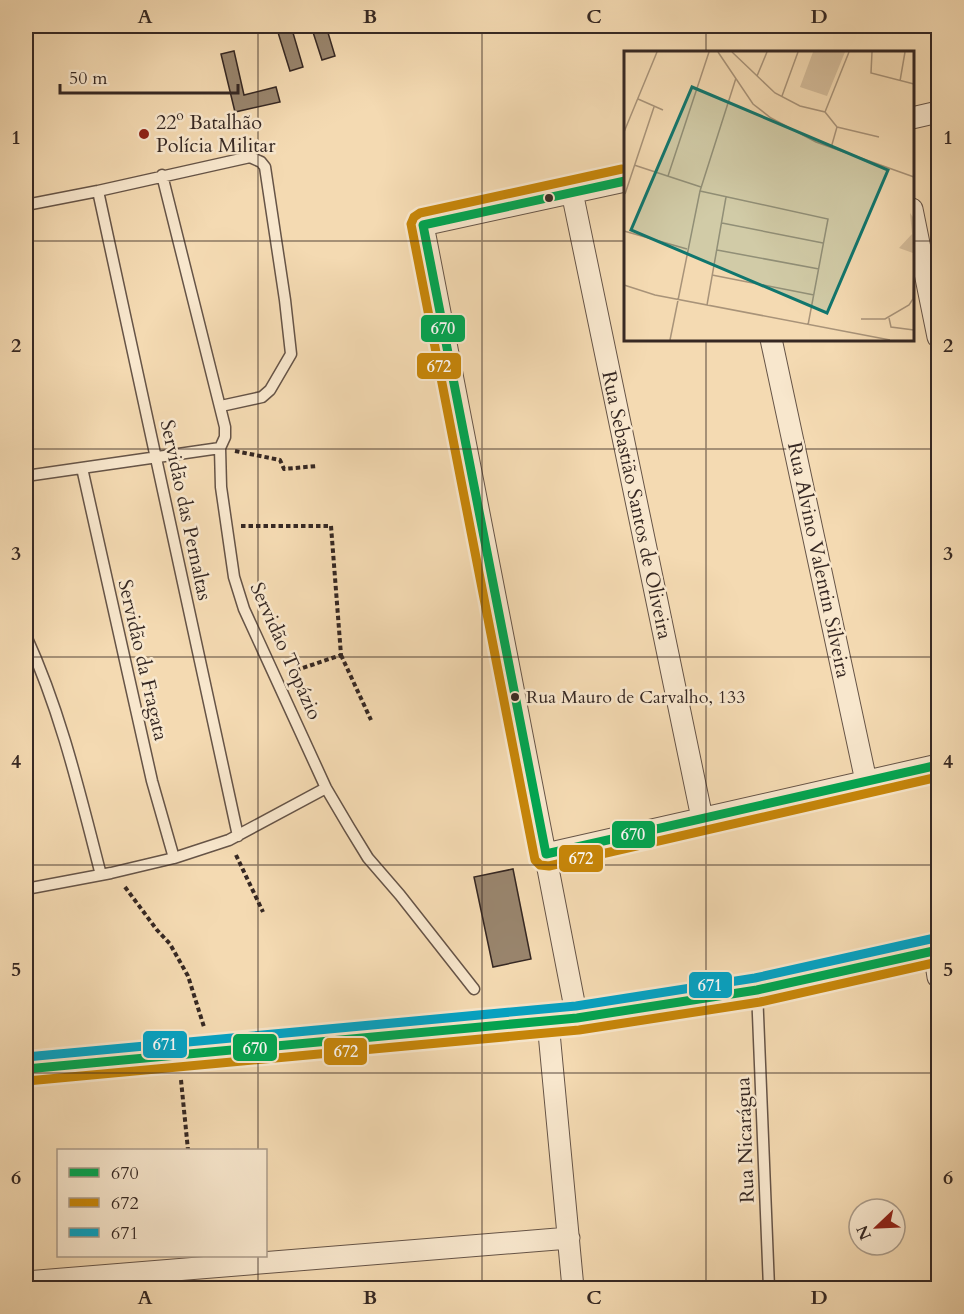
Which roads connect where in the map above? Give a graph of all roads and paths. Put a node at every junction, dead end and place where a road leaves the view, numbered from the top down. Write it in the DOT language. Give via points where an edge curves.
graph roads {
  1 [pos="939,112"];
  2 [pos="913,118"];
  3 [pos="162,175"];
  4 [pos="624,181"];
  5 [pos="99,191"];
  6 [pos="572,192"];
  7 [pos="26,205"];
  8 [pos="913,214"];
  9 [pos="939,338"];
  10 [pos="771,340"];
  11 [pos="221,406"];
  12 [pos="220,448"];
  13 [pos="156,457"];
  14 [pos="317,466"];
  15 [pos="82,468"];
  16 [pos="26,476"];
  17 [pos="225,526"];
  18 [pos="26,636"];
  19 [pos="341,655"];
  20 [pos="276,677"];
  21 [pos="371,720"];
  22 [pos="939,765"];
  23 [pos="866,781"];
  24 [pos="326,788"];
  25 [pos="702,818"];
  26 [pos="233,838"];
  27 [pos="546,854"];
  28 [pos="174,858"];
  29 [pos="106,874"];
  30 [pos="26,889"];
  31 [pos="263,912"];
  32 [pos="937,959"];
  33 [pos="474,989"];
  34 [pos="757,990"];
  35 [pos="577,1018"];
  36 [pos="548,1022"];
  37 [pos="212,1053"];
  38 [pos="179,1055"];
  39 [pos="26,1069"];
  40 [pos="188,1149"];
  41 [pos="569,1238"];
  42 [pos="26,1282"];
  43 [pos="573,1288"];
  44 [pos="769,1288"];
  1 -- 2 [label="street"];
  3 -- 5 [label="lane"];
  3 -- 11 [label="lane, Servidão Topázio"];
  3 -- 11 [label="lane" via="250,157 265,167 291,354 262,397"];
  4 -- 6 [label="street"];
  5 -- 7 [label="lane"];
  5 -- 13 [label="lane, Servidão das Pernaltas"];
  6 -- 25 [label="street, Rua Sebastião Santos de Oliveira"];
  6 -- 27 [label="street" via="423,225"];
  8 -- 9 [label="street"];
  10 -- 23 [label="street, Rua Alvino Valentin Silveira"];
  11 -- 12 [label="lane, Servidão Topázio" via="225,437"];
  12 -- 13 [label="lane"];
  12 -- 14 [label="path" via="280,460 284,469"];
  12 -- 17 [label="lane, Servidão Topázio"];
  13 -- 15 [label="lane"];
  13 -- 26 [label="lane, Servidão das Pernaltas"];
  15 -- 16 [label="lane"];
  15 -- 28 [label="lane, Servidão da Fragata" via="152,781"];
  17 -- 19 [label="path" via="331,526"];
  17 -- 20 [label="lane, Servidão Topázio" via="244,609"];
  18 -- 29 [label="lane" via="47,689"];
  19 -- 20 [label="path"];
  19 -- 21 [label="path"];
  20 -- 24 [label="lane, Servidão Topázio"];
  22 -- 23 [label="street"];
  23 -- 25 [label="street"];
  24 -- 26 [label="lane"];
  24 -- 33 [label="lane, Servidão Topázio" via="368,858"];
  25 -- 27 [label="street"];
  26 -- 28 [label="lane"];
  26 -- 31 [label="path"];
  27 -- 35 [label="street"];
  28 -- 29 [label="lane"];
  29 -- 30 [label="lane"];
  29 -- 37 [label="path" via="135,899 170,944 188,976"];
  32 -- 34 [label="street"];
  34 -- 35 [label="street"];
  34 -- 44 [label="lane, Rua Nicarágua"];
  35 -- 36 [label="street"];
  36 -- 37 [label="street"];
  36 -- 41 [label="street"];
  37 -- 38 [label="street"];
  38 -- 39 [label="street"];
  38 -- 40 [label="path"];
  41 -- 42 [label="street"];
  41 -- 43 [label="street"];
}
